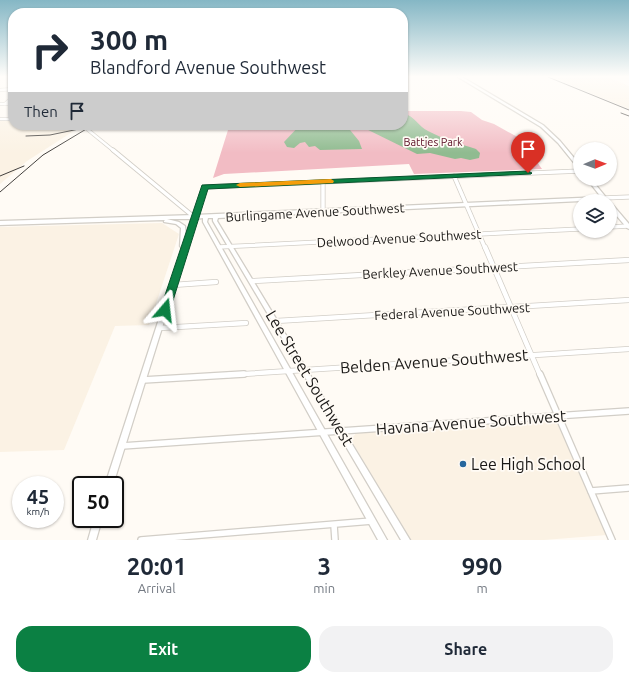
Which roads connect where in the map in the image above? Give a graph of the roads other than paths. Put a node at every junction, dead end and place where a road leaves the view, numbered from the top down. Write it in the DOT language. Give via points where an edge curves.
graph roads {
  1 [pos="502,102"];
  2 [pos="0,104"];
  3 [pos="4,104"];
  4 [pos="8,104"];
  5 [pos="88,130"];
  6 [pos="573,161"];
  7 [pos="573,170"];
  8 [pos="454,176"];
  9 [pos="323,182"];
  10 [pos="595,186"];
  11 [pos="601,194"];
  12 [pos="629,197"];
  13 [pos="617,199"];
  14 [pos="573,201"];
  15 [pos="466,205"];
  16 [pos="323,211"];
  17 [pos="617,214"];
  18 [pos="216,216"];
  19 [pos="194,217"];
  20 [pos="161,218"];
  21 [pos="205,219"];
  22 [pos="0,223"];
  23 [pos="617,227"];
  24 [pos="628,227"];
  25 [pos="573,229"];
  26 [pos="479,234"];
  27 [pos="231,246"];
  28 [pos="219,247"];
  29 [pos="184,250"];
  30 [pos="629,260"];
  31 [pos="494,268"];
  32 [pos="252,281"];
  33 [pos="216,282"];
  34 [pos="173,285"];
  35 [pos="629,300"];
  36 [pos="511,307"];
  37 [pos="276,321"];
  38 [pos="246,323"];
  39 [pos="160,328"];
  40 [pos="629,349"];
  41 [pos="532,355"];
  42 [pos="304,370"];
  43 [pos="288,371"];
  44 [pos="143,380"];
  45 [pos="629,411"];
  46 [pos="557,416"];
  47 [pos="341,431"];
  48 [pos="322,432"];
  49 [pos="122,446"];
  50 [pos="112,476"];
  51 [pos="629,488"];
  52 [pos="591,491"];
  53 [pos="373,521"];
  54 [pos="334,525"];
  55 [pos="95,528"];
  56 [pos="92,540"];
  57 [pos="141,540"];
  58 [pos="335,540"];
  59 [pos="383,540"];
  60 [pos="406,540"];
  61 [pos="612,540"];
  1 -- 6 [label="street" via="542,126 559,142"];
  2 -- 3 [label="street"];
  3 -- 4 [label="street"];
  5 -- 19 [label="street"];
  7 -- 8 [label="street"];
  8 -- 9 [label="street"];
  8 -- 15 [label="street"];
  9 -- 16 [label="street"];
  9 -- 19 [label="street" via="205,186"];
  10 -- 11 [label="street"];
  12 -- 13 [label="street, Burlingame Avenue Southwest"];
  14 -- 15 [label="street, Burlingame Avenue Southwest"];
  15 -- 16 [label="street, Burlingame Avenue Southwest"];
  15 -- 26 [label="street"];
  16 -- 18 [label="street, Burlingame Avenue Southwest"];
  17 -- 24 [label="street"];
  18 -- 21 [label="street, Burlingame Avenue Southwest"];
  18 -- 27 [label="street, Lee Street Southwest" via="215,221"];
  19 -- 20 [label="street"];
  19 -- 21 [label="street"];
  19 -- 29 [label="street"];
  20 -- 22 [label="street"];
  20 -- 29 [label="street" via="177,223 183,228"];
  21 -- 28 [label="street, Lee Street Southwest"];
  23 -- 24 [label="street"];
  25 -- 26 [label="street, Delwood Avenue Southwest"];
  26 -- 27 [label="street, Delwood Avenue Southwest"];
  26 -- 31 [label="street"];
  27 -- 28 [label="street, Delwood Avenue Southwest"];
  27 -- 32 [label="street, Lee Street Southwest"];
  28 -- 43 [label="street, Lee Street Southwest"];
  29 -- 34 [label="street"];
  30 -- 31 [label="street, Berkley Avenue Southwest"];
  31 -- 32 [label="street, Berkley Avenue Southwest"];
  31 -- 36 [label="street"];
  32 -- 37 [label="street, Lee Street Southwest"];
  33 -- 34 [label="street"];
  34 -- 39 [label="street"];
  35 -- 36 [label="street, Federal Avenue Southwest"];
  36 -- 37 [label="street, Federal Avenue Southwest"];
  36 -- 41 [label="street"];
  37 -- 42 [label="street, Lee Street Southwest"];
  38 -- 39 [label="street"];
  39 -- 44 [label="street"];
  40 -- 41 [label="street, Belden Avenue Southwest"];
  41 -- 42 [label="street, Belden Avenue Southwest"];
  41 -- 46 [label="street"];
  42 -- 43 [label="street, Belden Avenue Southwest"];
  42 -- 47 [label="street, Lee Street Southwest"];
  43 -- 44 [label="street, Belden Avenue Southwest"];
  43 -- 48 [label="street, Lee Street Southwest"];
  44 -- 49 [label="street"];
  45 -- 46 [label="street, Havana Avenue Southwest"];
  46 -- 47 [label="street, Havana Avenue Southwest"];
  46 -- 52 [label="street"];
  47 -- 48 [label="street, Havana Avenue Southwest"];
  47 -- 60 [label="street, Lee Street Southwest"];
  48 -- 49 [label="street, Havana Avenue Southwest"];
  48 -- 53 [label="street, Lee Street Southwest"];
  49 -- 50 [label="street"];
  51 -- 52 [label="street"];
  52 -- 61 [label="street"];
  53 -- 54 [label="street"];
  53 -- 59 [label="street, Lee Street Southwest"];
  54 -- 57 [label="street"];
  54 -- 58 [label="street"];
  55 -- 56 [label="street"];
}
